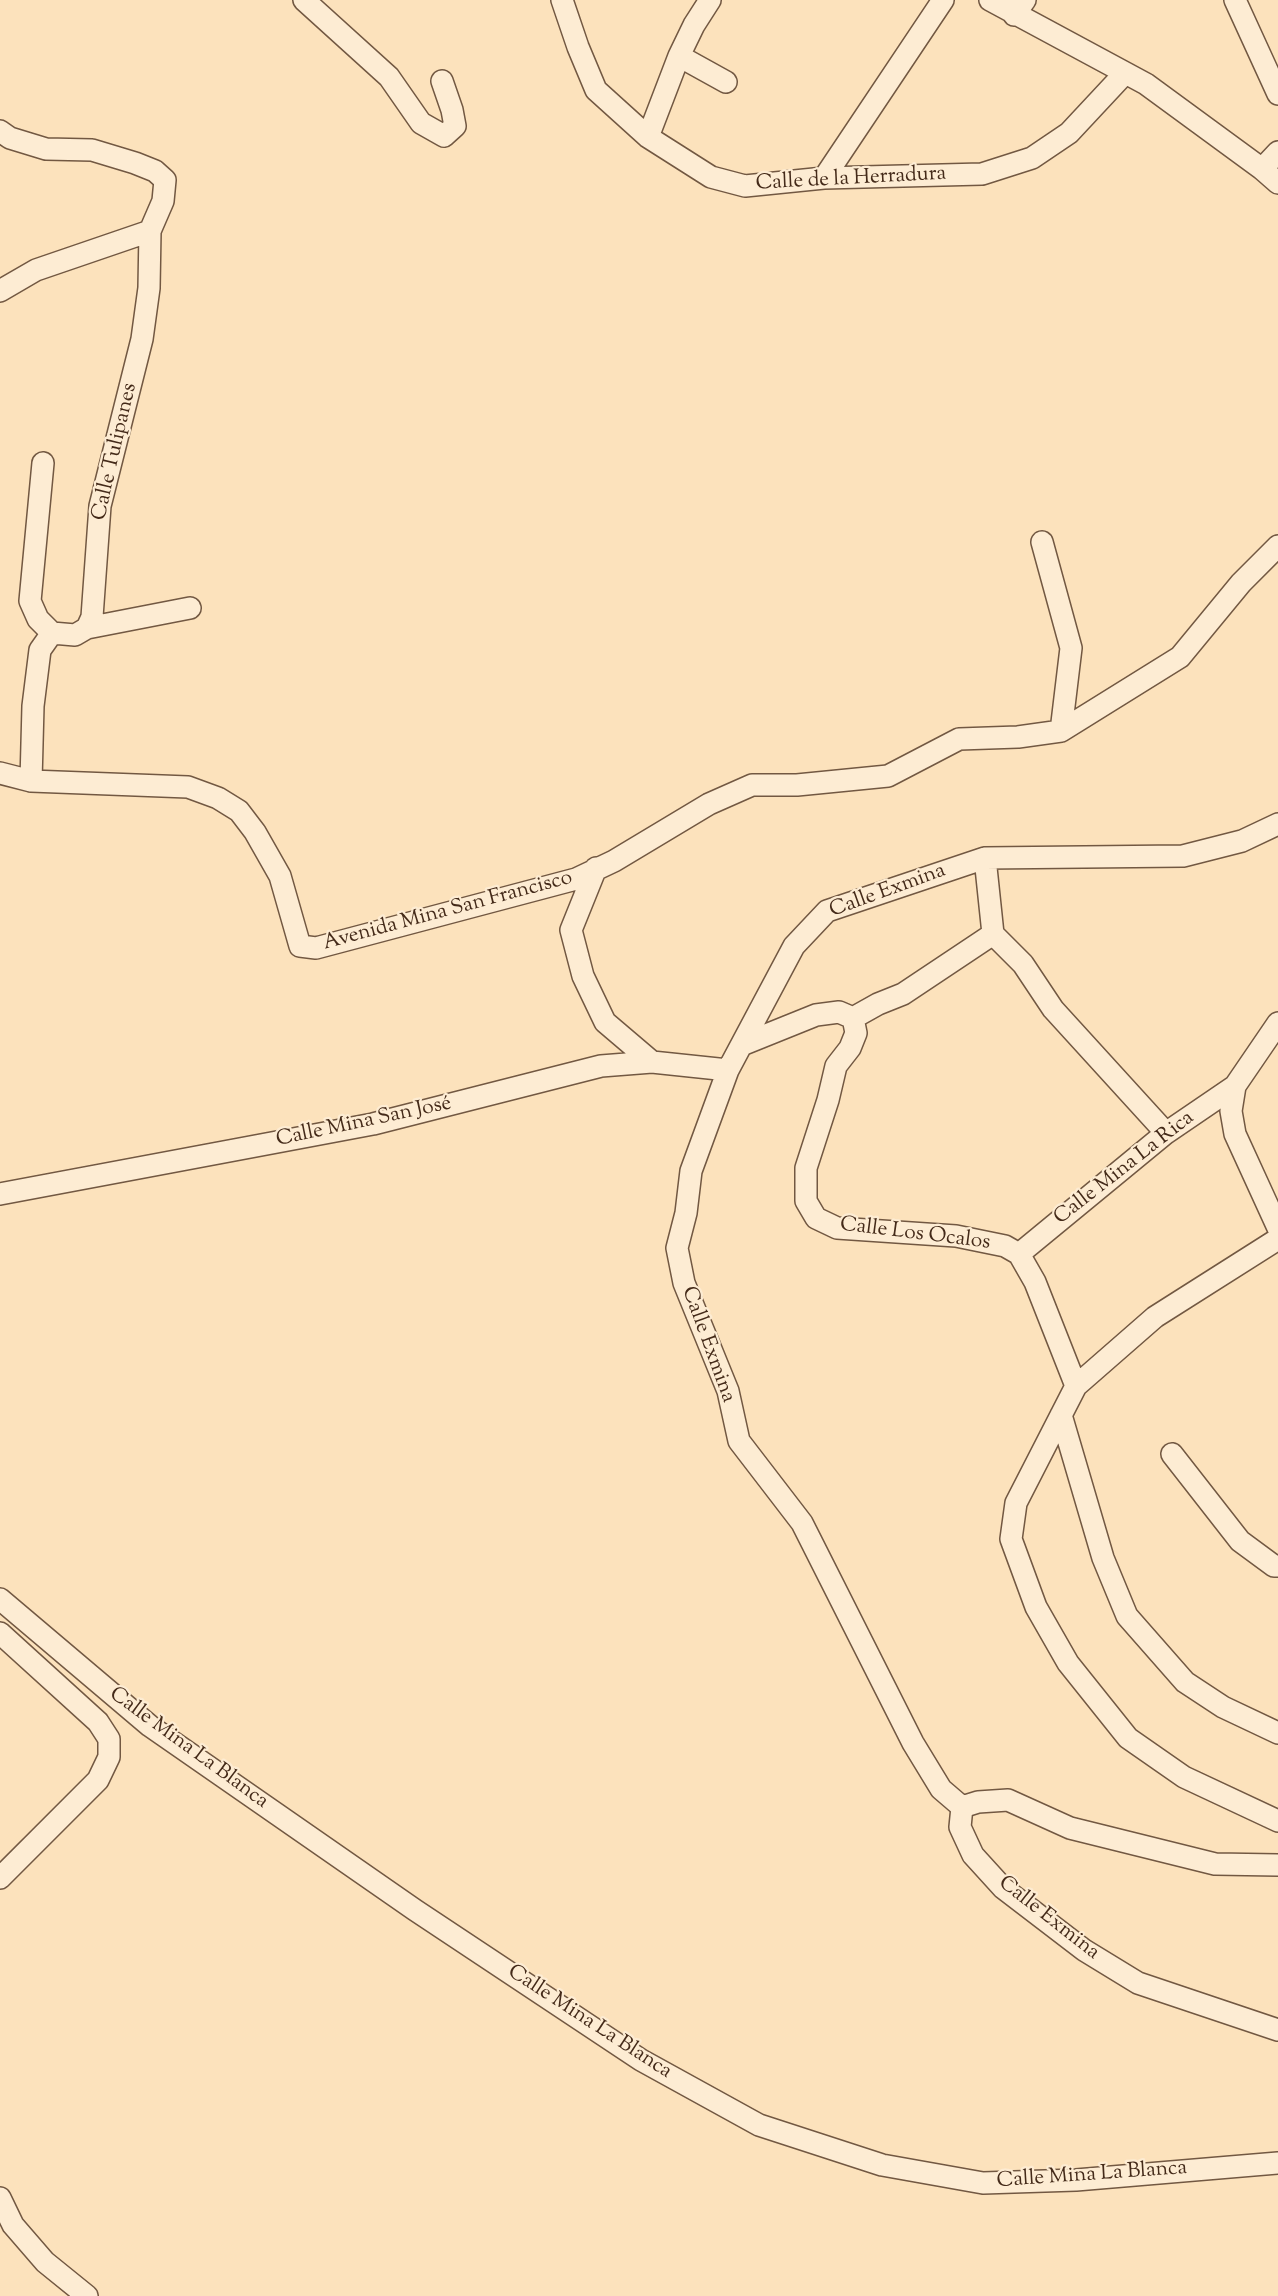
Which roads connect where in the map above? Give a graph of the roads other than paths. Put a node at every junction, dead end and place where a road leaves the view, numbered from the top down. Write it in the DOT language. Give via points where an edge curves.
graph roads {
  1 [pos="304,0"];
  2 [pos="562,0"];
  3 [pos="709,0"];
  4 [pos="943,0"];
  5 [pos="990,0"];
  6 [pos="1235,0"];
  7 [pos="1020,7"];
  8 [pos="679,56"];
  9 [pos="1125,73"];
  10 [pos="442,81"];
  11 [pos="726,82"];
  12 [pos="1278,94"];
  13 [pos="648,137"];
  14 [pos="4,140"];
  15 [pos="1278,152"];
  16 [pos="1262,169"];
  17 [pos="824,178"];
  18 [pos="1278,183"];
  19 [pos="150,231"];
  20 [pos="0,291"];
  21 [pos="43,463"];
  22 [pos="1042,542"];
  23 [pos="1278,546"];
  24 [pos="190,608"];
  25 [pos="87,628"];
  26 [pos="52,633"];
  27 [pos="1061,731"];
  28 [pos="0,773"];
  29 [pos="31,781"];
  30 [pos="1278,824"];
  31 [pos="985,858"];
  32 [pos="596,868"];
  33 [pos="993,934"];
  34 [pos="853,1018"];
  35 [pos="1278,1023"];
  36 [pos="744,1044"];
  37 [pos="652,1062"];
  38 [pos="728,1070"];
  39 [pos="1234,1086"];
  40 [pos="1166,1133"];
  41 [pos="0,1194"];
  42 [pos="1278,1228"];
  43 [pos="1278,1239"];
  44 [pos="1018,1254"];
  45 [pos="1076,1386"];
  46 [pos="1060,1414"];
  47 [pos="1172,1454"];
  48 [pos="1278,1566"];
  49 [pos="0,1599"];
  50 [pos="0,1634"];
  51 [pos="1278,1732"];
  52 [pos="962,1807"];
  53 [pos="1278,1821"];
  54 [pos="1278,1865"];
  55 [pos="0,1878"];
  56 [pos="1278,2030"];
  57 [pos="1278,2163"];
  58 [pos="0,2198"];
  59 [pos="87,2296"];
  1 -- 10 [label="street" via="389,77 421,123 444,136 454,126"];
  2 -- 13 [label="street, Calle de la Herradura" via="596,90"];
  3 -- 8 [label="street"];
  4 -- 17 [label="street"];
  5 -- 7 [label="street"];
  6 -- 12 [label="street"];
  7 -- 9 [label="street"];
  8 -- 11 [label="street"];
  8 -- 13 [label="street"];
  9 -- 16 [label="street" via="1146,84"];
  9 -- 17 [label="street, Calle de la Herradura" via="1069,133 1032,158 982,174"];
  13 -- 17 [label="street, Calle de la Herradura" via="711,177 746,186"];
  14 -- 19 [label="street" via="46,148 92,150 155,171 165,180 164,201"];
  15 -- 16 [label="street"];
  16 -- 18 [label="street"];
  19 -- 20 [label="street" via="36,270"];
  19 -- 25 [label="street, Calle Tulipanes" via="149,288 142,339 100,506 94,604"];
  21 -- 26 [label="street" via="30,601 38,619"];
  22 -- 27 [label="street" via="1071,648"];
  23 -- 27 [label="street" via="1241,583 1180,657"];
  24 -- 25 [label="street"];
  25 -- 26 [label="street" via="75,635"];
  26 -- 29 [label="street" via="40,650 33,706"];
  27 -- 32 [label="street, Avenida Mina San Francisco" via="960,739 888,776 752,785 709,804"];
  28 -- 29 [label="street, Avenida Mina San Francisco"];
  29 -- 32 [label="street, Avenida Mina San Francisco" via="188,788 218,798 239,811 280,876 300,946 316,948 576,879"];
  30 -- 31 [label="street, Calle Exmina" via="1242,841 1183,856"];
  31 -- 33 [label="street"];
  31 -- 36 [label="street, Calle Exmina" via="827,911 794,946"];
  32 -- 37 [label="street" via="571,930 583,976 605,1022"];
  33 -- 34 [label="street" via="903,994"];
  33 -- 40 [label="street" via="1023,964 1053,1009"];
  34 -- 36 [label="street" via="840,1012 816,1015"];
  34 -- 44 [label="street, Calle Los Ocalos" via="856,1033 837,1066 806,1168 806,1201 816,1218 837,1228 956,1236 1005,1246"];
  35 -- 39 [label="street"];
  36 -- 38 [label="street, Calle Exmina"];
  37 -- 38 [label="street, Calle Mina San José"];
  37 -- 41 [label="street, Calle Mina San José" via="601,1066 373,1124"];
  38 -- 52 [label="street, Calle Exmina" via="691,1171 677,1248 684,1283 728,1391 739,1441 801,1523 913,1743 941,1789"];
  39 -- 40 [label="street, Calle Mina La Rica"];
  39 -- 42 [label="street" via="1230,1111 1235,1134"];
  40 -- 44 [label="street, Calle Mina La Rica"];
  43 -- 45 [label="street" via="1155,1317"];
  44 -- 45 [label="street, Calle Los Ocalos" via="1035,1282"];
  45 -- 46 [label="street"];
  46 -- 51 [label="street" via="1103,1558 1127,1616 1185,1682 1224,1707"];
  46 -- 53 [label="street" via="1016,1503 1011,1539 1036,1607 1068,1663 1128,1738 1184,1778"];
  47 -- 48 [label="street" via="1240,1541"];
  49 -- 57 [label="street, Calle Mina La Blanca" via="150,1726 415,1910 641,2060 759,2126 882,2165 983,2183 1076,2180"];
  50 -- 55 [label="street" via="98,1722 109,1739 109,1757 98,1780"];
  52 -- 54 [label="street" via="1008,1800 1070,1828 1215,1864"];
  52 -- 56 [label="street, Calle Exmina" via="960,1827 973,1855 1003,1888 1084,1950 1138,1983"];
  58 -- 59 [label="street" via="14,2225 45,2262"];
}
